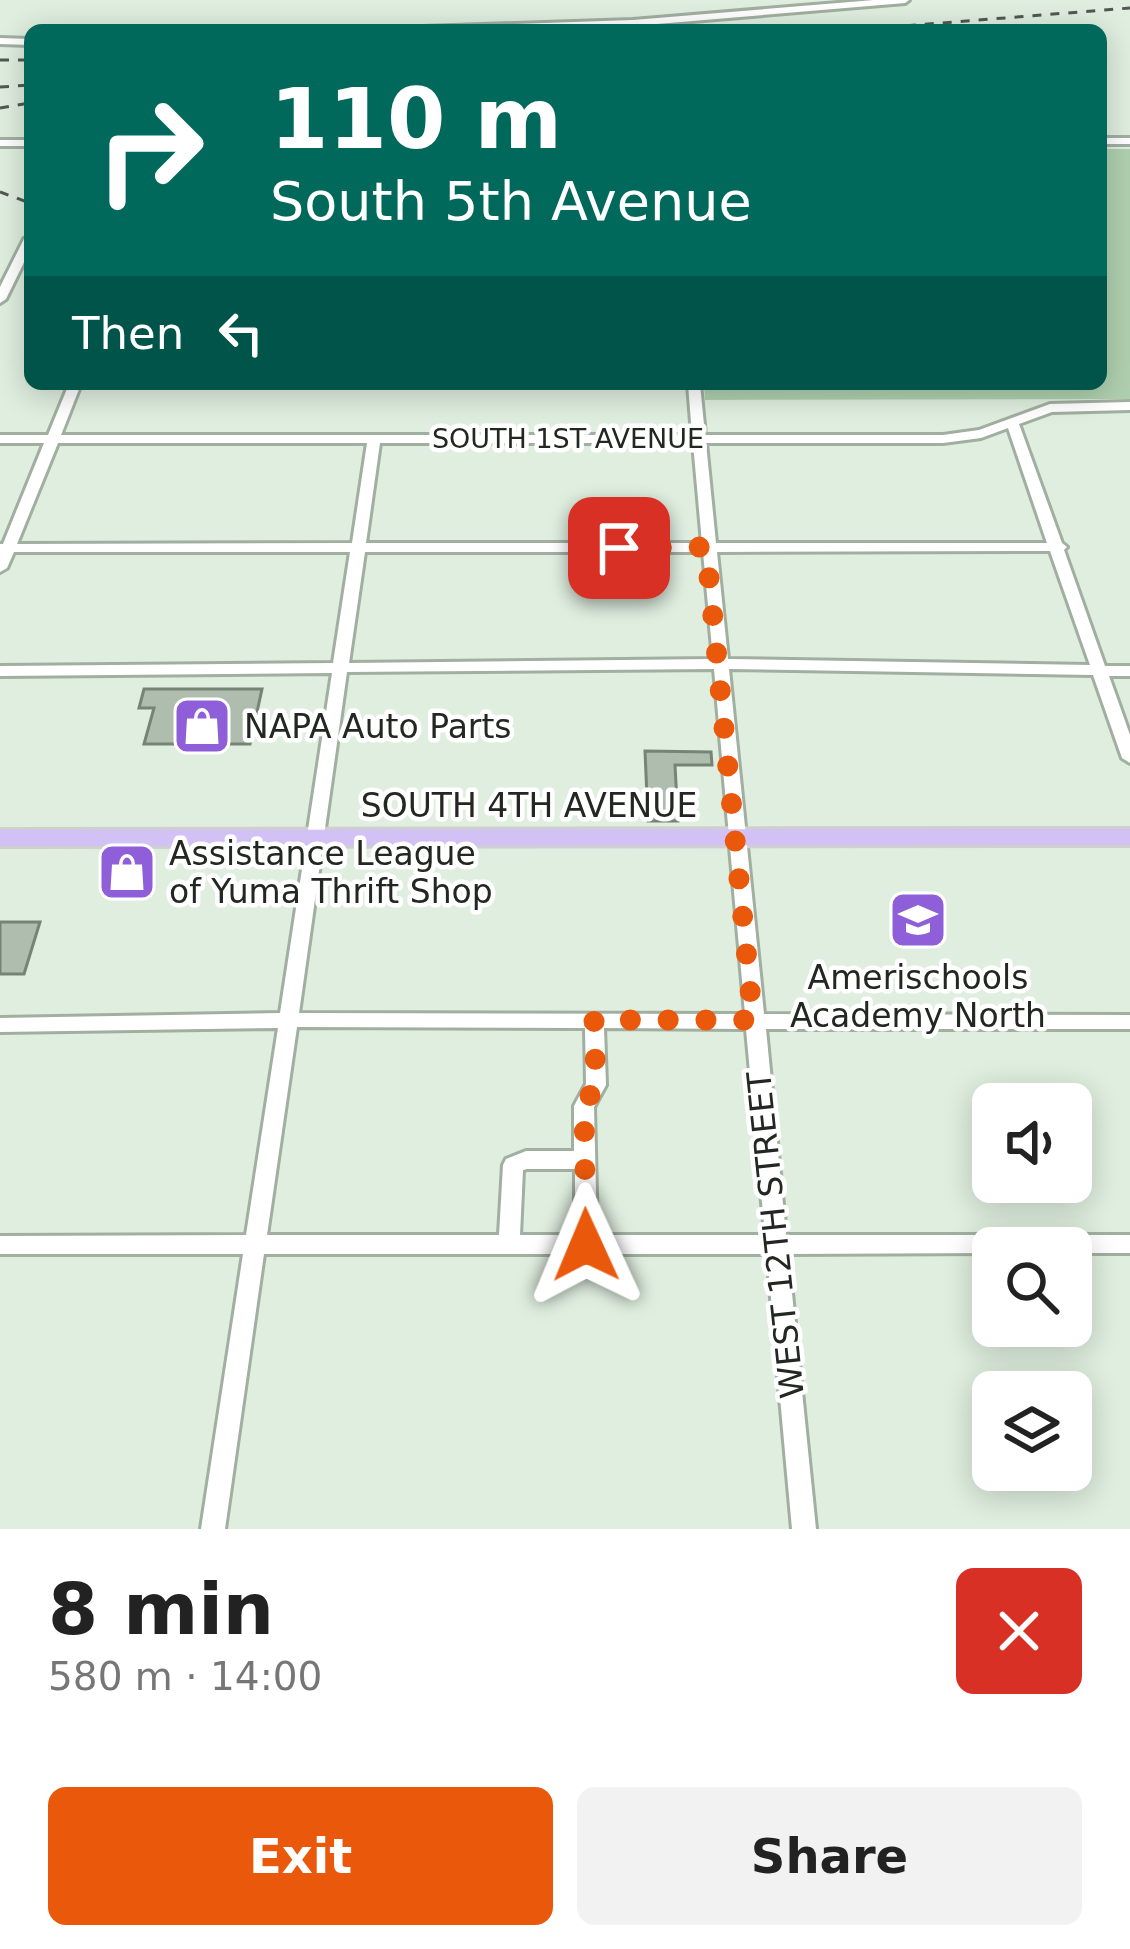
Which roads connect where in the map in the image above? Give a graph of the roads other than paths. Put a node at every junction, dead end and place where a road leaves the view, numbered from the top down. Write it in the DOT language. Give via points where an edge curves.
graph roads {
  1 [pos="775,0"];
  2 [pos="905,0"];
  3 [pos="782,11"];
  4 [pos="609,24"];
  5 [pos="24,250"];
  6 [pos="0,299"];
  7 [pos="72,390"];
  8 [pos="694,390"];
  9 [pos="1130,406"];
  10 [pos="1012,422"];
  11 [pos="0,439"];
  12 [pos="696,439"];
  13 [pos="51,440"];
  14 [pos="374,440"];
  15 [pos="706,547"];
  16 [pos="1060,547"];
  17 [pos="4,548"];
  18 [pos="357,548"];
  19 [pos="0,568"];
  20 [pos="718,664"];
  21 [pos="338,670"];
  22 [pos="0,671"];
  23 [pos="1098,671"];
  24 [pos="1130,671"];
  25 [pos="1130,758"];
  26 [pos="1130,837"];
  27 [pos="0,838"];
  28 [pos="314,838"];
  29 [pos="735,838"];
  30 [pos="288,1020"];
  31 [pos="594,1020"];
  32 [pos="753,1020"];
  33 [pos="1130,1022"];
  34 [pos="0,1025"];
  35 [pos="584,1160"];
  36 [pos="776,1244"];
  37 [pos="1130,1244"];
  38 [pos="0,1245"];
  39 [pos="255,1245"];
  40 [pos="509,1245"];
  41 [pos="586,1245"];
  42 [pos="213,1529"];
  43 [pos="804,1529"];
  1 -- 3 [label="street"];
  2 -- 3 [label="street"];
  3 -- 4 [label="street"];
  5 -- 6 [label="street"];
  7 -- 13 [label="street"];
  8 -- 12 [label="street, WEST 12TH STREET"];
  9 -- 10 [label="street, SOUTH 1ST AVENUE" via="1050,408"];
  10 -- 12 [label="street, SOUTH 1ST AVENUE" via="943,439"];
  10 -- 16 [label="street"];
  11 -- 13 [label="street, SOUTH 1ST AVENUE"];
  12 -- 14 [label="street, SOUTH 1ST AVENUE"];
  12 -- 15 [label="street, WEST 12TH STREET"];
  13 -- 14 [label="street, SOUTH 1ST AVENUE"];
  13 -- 17 [label="street"];
  14 -- 18 [label="street"];
  15 -- 16 [label="street"];
  15 -- 18 [label="street"];
  15 -- 20 [label="street, WEST 12TH STREET"];
  16 -- 23 [label="street"];
  17 -- 18 [label="street"];
  17 -- 19 [label="street"];
  18 -- 21 [label="street"];
  20 -- 21 [label="street"];
  20 -- 23 [label="street"];
  20 -- 29 [label="street, WEST 12TH STREET"];
  21 -- 22 [label="street"];
  21 -- 28 [label="street"];
  23 -- 24 [label="street"];
  23 -- 25 [label="street"];
  26 -- 29 [label="main road, SOUTH 4TH AVENUE"];
  27 -- 28 [label="main road, SOUTH 4TH AVENUE"];
  28 -- 29 [label="main road, SOUTH 4TH AVENUE"];
  28 -- 30 [label="street"];
  29 -- 32 [label="street, WEST 12TH STREET"];
  30 -- 31 [label="street"];
  30 -- 34 [label="street"];
  30 -- 39 [label="street"];
  31 -- 32 [label="street"];
  31 -- 35 [label="street" via="596,1085 584,1106"];
  32 -- 33 [label="street"];
  32 -- 36 [label="street, WEST 12TH STREET"];
  35 -- 40 [label="street" via="513,1165"];
  35 -- 41 [label="street"];
  36 -- 37 [label="street"];
  36 -- 41 [label="street"];
  36 -- 43 [label="street, WEST 12TH STREET"];
  38 -- 39 [label="street"];
  39 -- 40 [label="street"];
  39 -- 42 [label="street"];
  40 -- 41 [label="street"];
}
